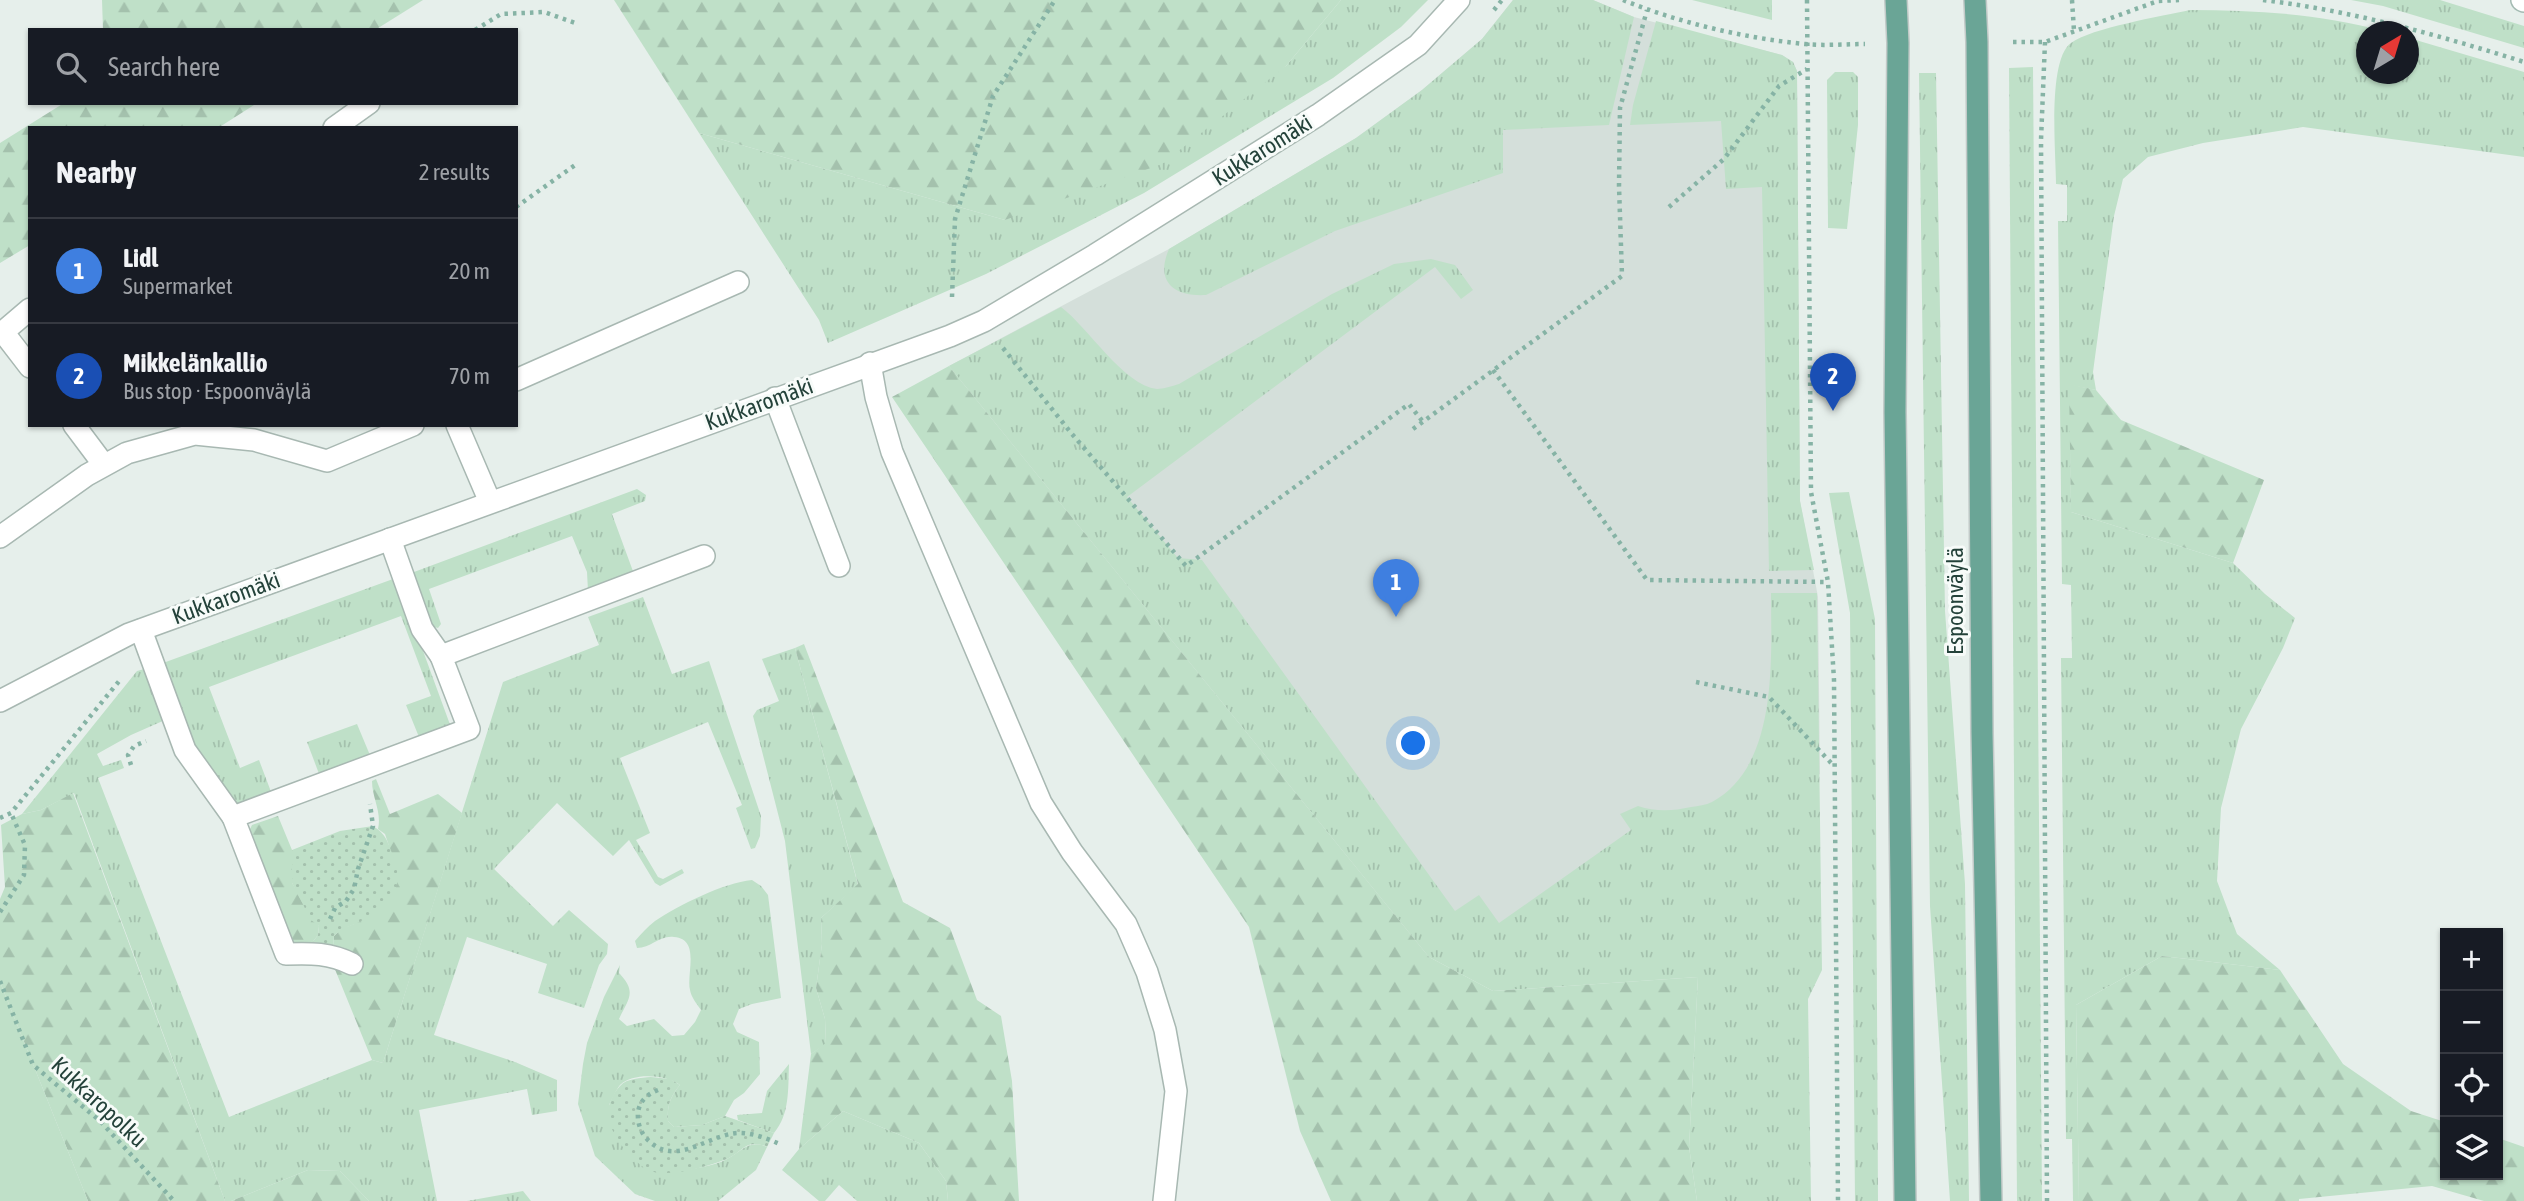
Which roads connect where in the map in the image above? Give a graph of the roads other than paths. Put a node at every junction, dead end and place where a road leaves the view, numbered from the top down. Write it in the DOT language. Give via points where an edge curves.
graph roads {
  1 [pos="1459,0"];
  2 [pos="1896,0"];
  3 [pos="1975,0"];
  4 [pos="366,105"];
  5 [pos="337,126"];
  6 [pos="738,282"];
  7 [pos="28,311"];
  8 [pos="2,333"];
  9 [pos="870,363"];
  10 [pos="28,365"];
  11 [pos="518,379"];
  12 [pos="775,398"];
  13 [pos="75,427"];
  14 [pos="408,427"];
  15 [pos="458,427"];
  16 [pos="104,466"];
  17 [pos="489,502"];
  18 [pos="0,537"];
  19 [pos="390,539"];
  20 [pos="704,556"];
  21 [pos="839,566"];
  22 [pos="141,630"];
  23 [pos="441,656"];
  24 [pos="0,701"];
  25 [pos="233,817"];
  26 [pos="352,964"];
  27 [pos="1164,1201"];
  28 [pos="1905,1201"];
  29 [pos="1991,1201"];
  1 -- 9 [label="street, Kukkaromäki" via="1418,46 1318,115 1095,255 984,321"];
  2 -- 28 [label="main road" via="1895,412"];
  3 -- 29 [label="main road, Espoonväylä"];
  4 -- 5 [label="street"];
  6 -- 11 [label="street"];
  7 -- 8 [label="street"];
  8 -- 10 [label="street"];
  9 -- 12 [label="street, Kukkaromäki"];
  9 -- 27 [label="street" via="892,453 1041,803 1126,924 1147,972 1165,1030 1176,1091"];
  12 -- 17 [label="street, Kukkaromäki"];
  12 -- 21 [label="street"];
  13 -- 16 [label="street"];
  14 -- 16 [label="street" via="327,461 254,440 195,434 127,453"];
  15 -- 17 [label="street"];
  16 -- 18 [label="street"];
  17 -- 19 [label="street, Kukkaromäki"];
  19 -- 22 [label="street, Kukkaromäki"];
  19 -- 23 [label="street" via="422,629"];
  20 -- 23 [label="street"];
  22 -- 24 [label="street, Kukkaromäki"];
  22 -- 25 [label="street" via="185,750"];
  23 -- 25 [label="street" via="469,729"];
  25 -- 26 [label="street" via="286,954 321,953"];
}
